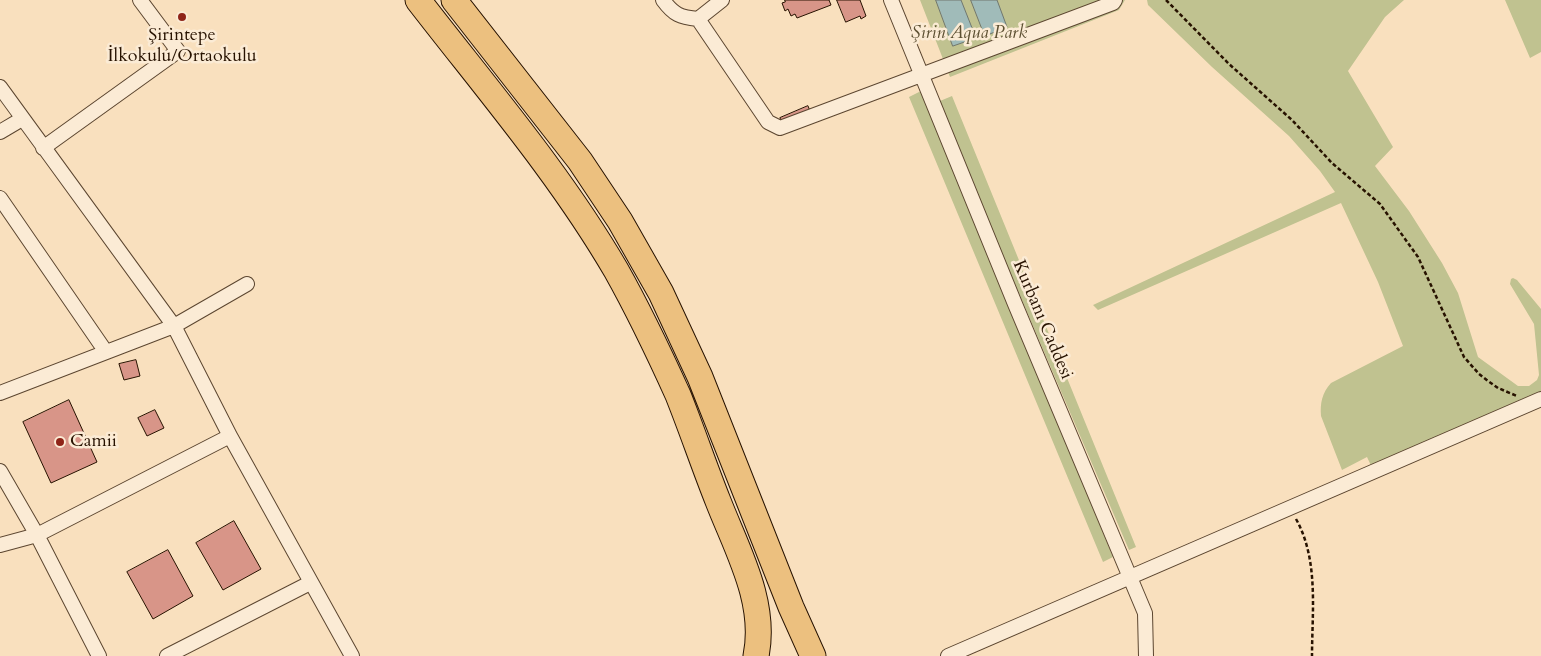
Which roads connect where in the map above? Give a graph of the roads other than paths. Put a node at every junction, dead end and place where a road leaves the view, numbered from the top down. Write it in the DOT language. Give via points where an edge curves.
graph roads {
  1 [pos="140,0"];
  2 [pos="418,0"];
  3 [pos="454,0"];
  4 [pos="663,0"];
  5 [pos="722,0"];
  6 [pos="891,0"];
  7 [pos="1115,0"];
  8 [pos="698,19"];
  9 [pos="920,74"];
  10 [pos="0,87"];
  11 [pos="22,119"];
  12 [pos="0,132"];
  13 [pos="44,148"];
  14 [pos="0,198"];
  15 [pos="247,284"];
  16 [pos="174,326"];
  17 [pos="106,352"];
  18 [pos="0,393"];
  19 [pos="1540,399"];
  20 [pos="230,436"];
  21 [pos="0,471"];
  22 [pos="37,535"];
  23 [pos="0,546"];
  24 [pos="1130,576"];
  25 [pos="310,583"];
  26 [pos="99,656"];
  27 [pos="167,656"];
  28 [pos="352,656"];
  29 [pos="756,656"];
  30 [pos="813,656"];
  31 [pos="948,656"];
  32 [pos="1146,656"];
  1 -- 13 [label="street" via="178,51"];
  2 -- 29 [label="highway" via="567,192 638,311 678,396 750,582 758,614"];
  3 -- 30 [label="highway" via="580,161 620,221 660,293 700,377"];
  4 -- 8 [label="street" via="682,18"];
  5 -- 8 [label="street"];
  6 -- 9 [label="street, Kurbanı Caddesi"];
  7 -- 9 [label="street"];
  8 -- 9 [label="street" via="768,122 776,127 784,127"];
  9 -- 24 [label="street, Kurbanı Caddesi"];
  10 -- 11 [label="street"];
  11 -- 12 [label="street"];
  11 -- 13 [label="street"];
  13 -- 16 [label="street"];
  14 -- 17 [label="street"];
  15 -- 16 [label="street"];
  16 -- 17 [label="street"];
  16 -- 20 [label="street"];
  17 -- 18 [label="street"];
  19 -- 24 [label="street"];
  20 -- 22 [label="street"];
  20 -- 25 [label="street"];
  21 -- 22 [label="street"];
  22 -- 23 [label="street"];
  22 -- 26 [label="street"];
  24 -- 31 [label="street"];
  24 -- 32 [label="street, Kurbanı Caddesi" via="1145,613"];
  25 -- 27 [label="street"];
  25 -- 28 [label="street"];
}
